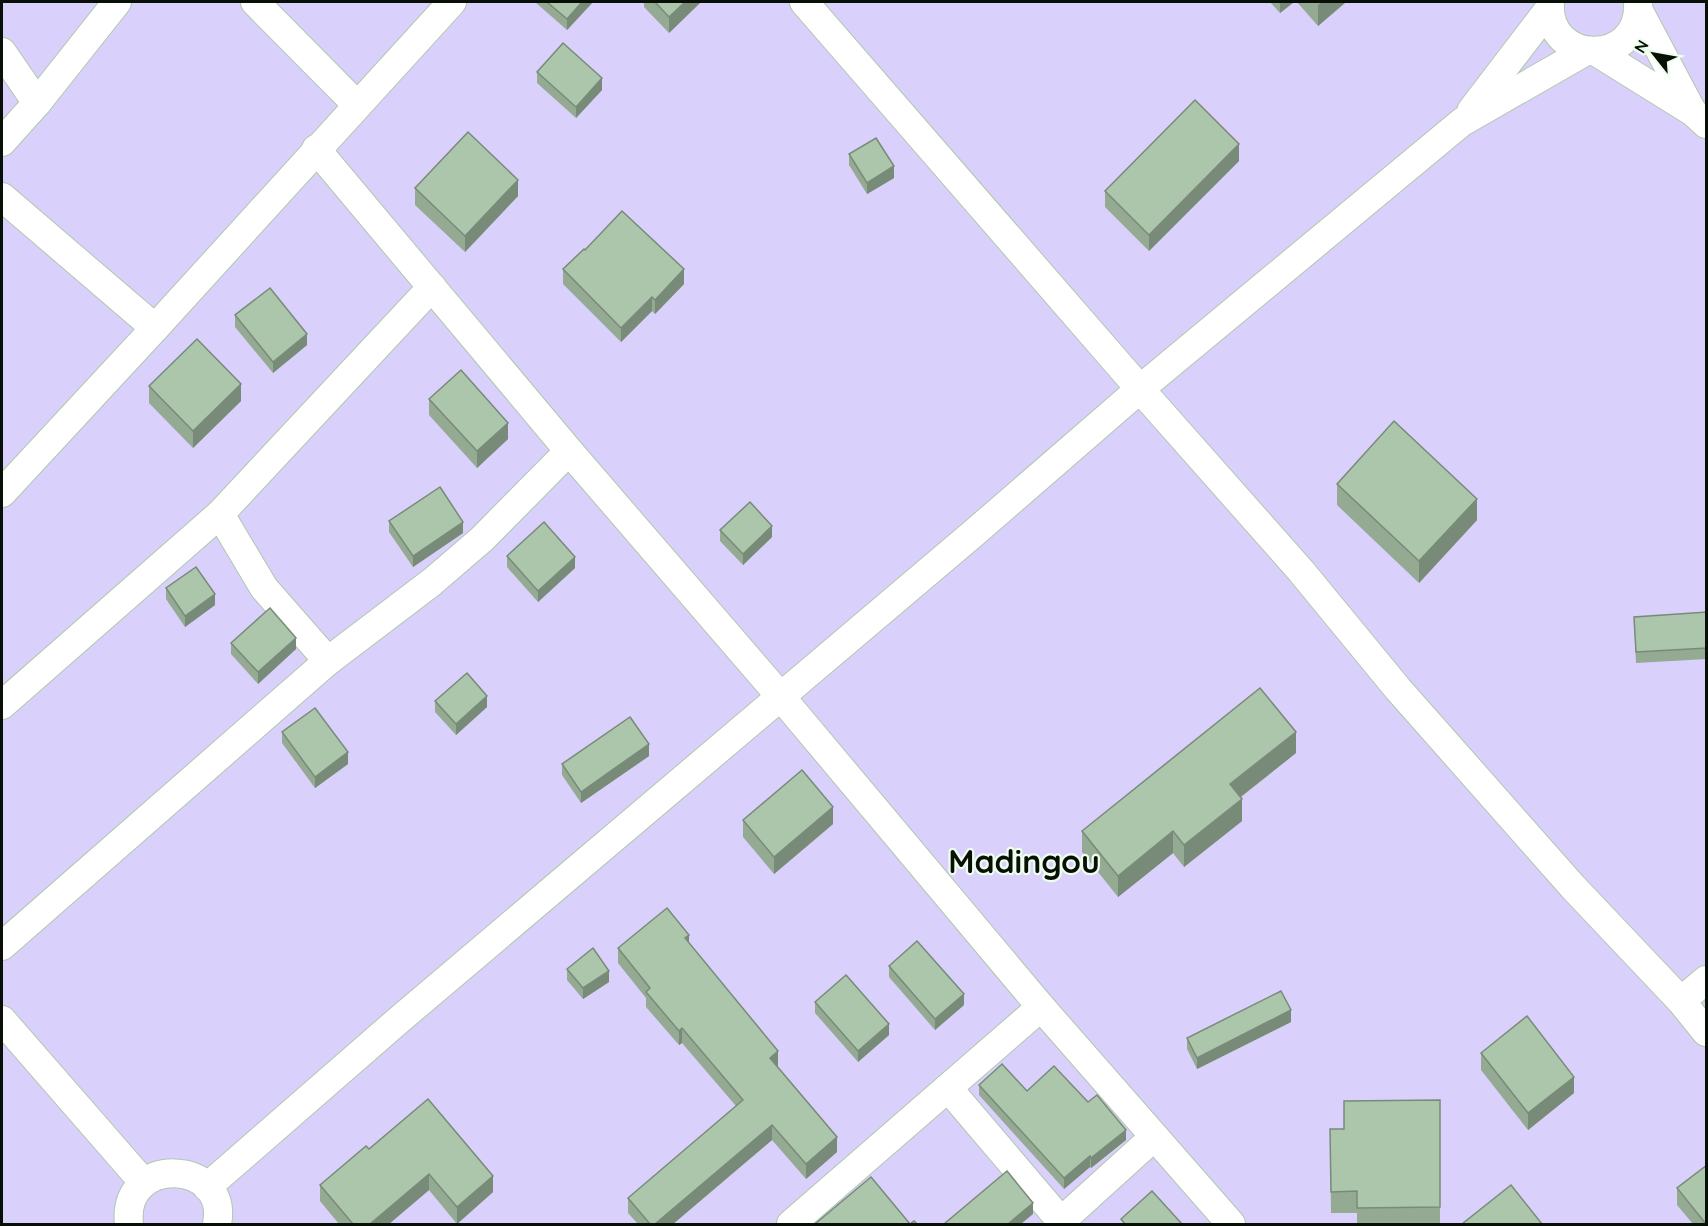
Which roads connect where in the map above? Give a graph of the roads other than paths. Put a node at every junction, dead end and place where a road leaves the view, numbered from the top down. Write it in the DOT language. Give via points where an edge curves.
graph roads {
  1 [pos="117,2"];
  2 [pos="255,2"];
  3 [pos="452,2"];
  4 [pos="804,2"];
  5 [pos="1550,5"];
  6 [pos="1638,6"];
  7 [pos="1590,51"];
  8 [pos="2,52"];
  9 [pos="37,104"];
  10 [pos="357,105"];
  11 [pos="1700,118"];
  12 [pos="1462,122"];
  13 [pos="2,142"];
  14 [pos="316,149"];
  15 [pos="2,197"];
  16 [pos="432,287"];
  17 [pos="155,328"];
  18 [pos="1140,389"];
  19 [pos="569,451"];
  20 [pos="2,493"];
  21 [pos="220,514"];
  22 [pos="328,661"];
  23 [pos="781,697"];
  24 [pos="2,705"];
  25 [pos="2,946"];
  26 [pos="1707,980"];
  27 [pos="1681,1001"];
  28 [pos="1041,1007"];
  29 [pos="2,1020"];
  30 [pos="1707,1032"];
  31 [pos="948,1088"];
  32 [pos="1154,1137"];
  33 [pos="144,1183"];
  34 [pos="207,1187"];
  35 [pos="1059,1223"];
  36 [pos="129,1224"];
  37 [pos="217,1224"];
  38 [pos="791,1224"];
  39 [pos="1231,1224"];
  1 -- 9 [label="street"];
  2 -- 10 [label="street"];
  3 -- 10 [label="street"];
  4 -- 18 [label="street"];
  5 -- 7 [label="street" via="1554,28 1567,43"];
  5 -- 12 [label="street"];
  6 -- 7 [label="street" via="1635,26 1625,40 1611,48"];
  6 -- 11 [label="street"];
  7 -- 11 [label="street"];
  7 -- 12 [label="street"];
  8 -- 9 [label="street"];
  9 -- 13 [label="street"];
  10 -- 14 [label="street"];
  12 -- 18 [label="street"];
  14 -- 16 [label="street"];
  14 -- 17 [label="street"];
  15 -- 17 [label="street"];
  16 -- 19 [label="street"];
  16 -- 21 [label="street"];
  17 -- 20 [label="street"];
  18 -- 23 [label="street"];
  18 -- 27 [label="street" via="1573,887"];
  19 -- 22 [label="street" via="482,539"];
  19 -- 23 [label="street"];
  21 -- 22 [label="street" via="264,588"];
  21 -- 24 [label="street"];
  22 -- 25 [label="street"];
  23 -- 28 [label="street"];
  23 -- 34 [label="street"];
  26 -- 27 [label="street"];
  27 -- 30 [label="street"];
  28 -- 31 [label="street"];
  28 -- 32 [label="street"];
  29 -- 33 [label="street"];
  31 -- 35 [label="street"];
  31 -- 38 [label="street"];
  32 -- 35 [label="street"];
  32 -- 39 [label="street"];
  33 -- 34 [label="street" via="177,1172"];
  33 -- 36 [label="street" via="132,1201"];
  34 -- 37 [label="street" via="218,1208"];
}
